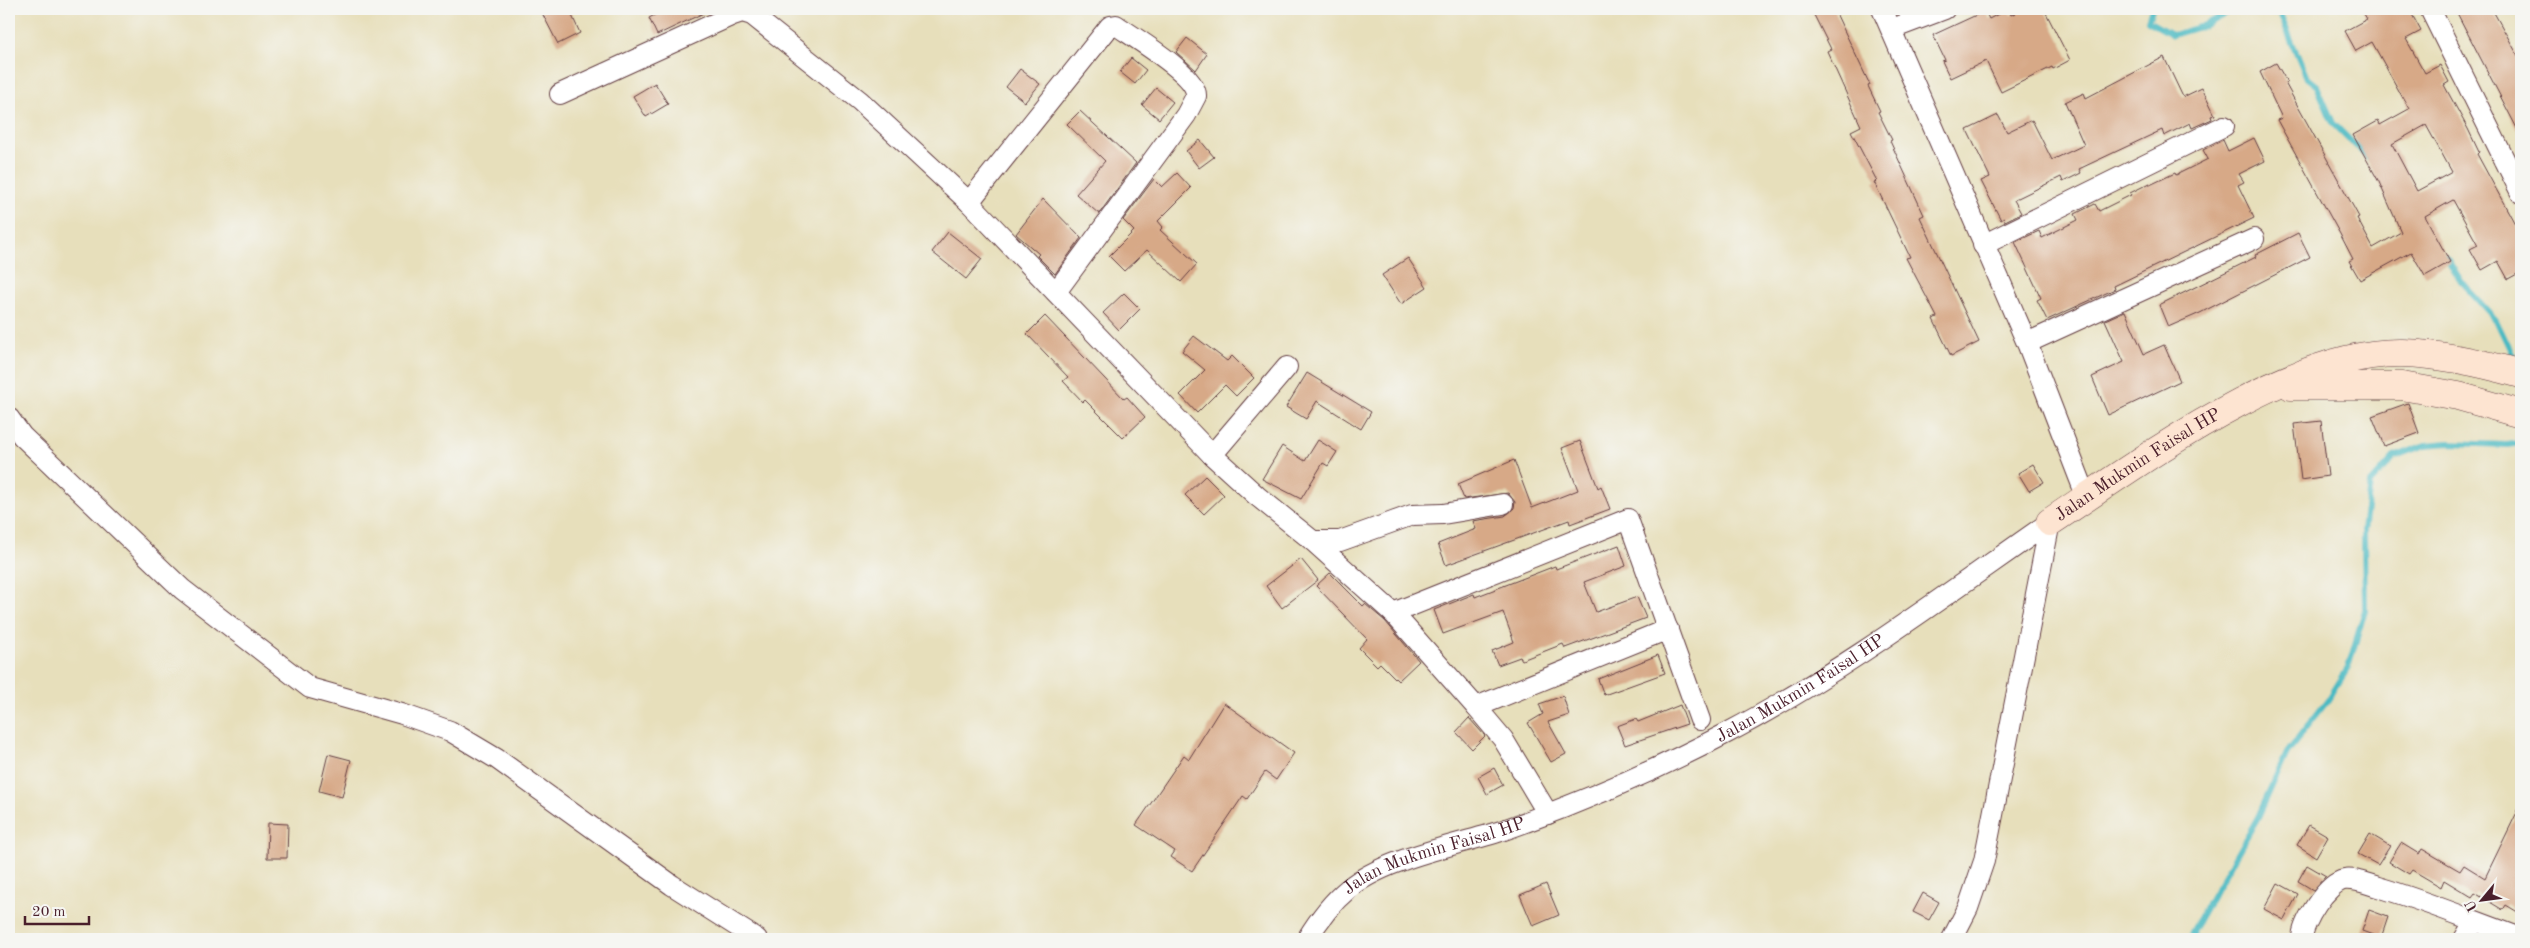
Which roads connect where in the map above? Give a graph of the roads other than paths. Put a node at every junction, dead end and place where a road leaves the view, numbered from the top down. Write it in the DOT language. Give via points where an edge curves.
graph roads {
  1 [pos="1882,9"];
  2 [pos="1945,9"];
  3 [pos="2430,9"];
  4 [pos="742,10"];
  5 [pos="1892,29"];
  6 [pos="560,94"];
  7 [pos="2224,126"];
  8 [pos="2521,194"];
  9 [pos="969,202"];
  10 [pos="2254,239"];
  11 [pos="1983,245"];
  12 [pos="1056,292"];
  13 [pos="2027,343"];
  14 [pos="1288,367"];
  15 [pos="2521,374"];
  16 [pos="2274,385"];
  17 [pos="2521,414"];
  18 [pos="9,418"];
  19 [pos="1212,455"];
  20 [pos="2087,498"];
  21 [pos="1503,504"];
  22 [pos="2050,522"];
  23 [pos="1313,541"];
  24 [pos="1393,613"];
  25 [pos="1668,629"];
  26 [pos="1476,707"];
  27 [pos="1700,720"];
  28 [pos="1548,814"];
  29 [pos="2474,922"];
  30 [pos="2521,938"];
  31 [pos="757,939"];
  32 [pos="1307,939"];
  33 [pos="1952,939"];
  34 [pos="2302,939"];
  35 [pos="2464,939"];
  1 -- 5 [label="street"];
  2 -- 5 [label="street"];
  3 -- 8 [label="street"];
  4 -- 6 [label="street"];
  4 -- 9 [label="street" via="860,101"];
  5 -- 11 [label="street"];
  7 -- 11 [label="street"];
  9 -- 12 [label="street"];
  9 -- 12 [label="street" via="1110,26 1116,25 1161,55 1194,86 1196,96 1186,115"];
  10 -- 13 [label="street"];
  11 -- 13 [label="street"];
  12 -- 19 [label="street"];
  13 -- 20 [label="street"];
  14 -- 19 [label="street"];
  15 -- 16 [label="street, Jalan Mukmin Faisal HP" via="2468,359 2400,353 2346,359"];
  16 -- 17 [label="street, Jalan Mukmin Faisal HP" via="2402,386 2458,396"];
  16 -- 20 [label="street, Jalan Mukmin Faisal HP" via="2189,432"];
  18 -- 31 [label="street" via="22,436 182,589 310,688 450,731 497,758 672,885"];
  19 -- 23 [label="street"];
  20 -- 22 [label="street, Jalan Mukmin Faisal HP"];
  21 -- 23 [label="street" via="1443,514 1412,515 1340,541"];
  22 -- 28 [label="street, Jalan Mukmin Faisal HP" via="1944,598 1799,692 1727,733 1615,787"];
  22 -- 33 [label="street" via="1984,861 1968,908"];
  23 -- 24 [label="street"];
  24 -- 25 [label="street" via="1628,519"];
  24 -- 26 [label="street"];
  25 -- 26 [label="street"];
  25 -- 27 [label="street"];
  26 -- 28 [label="street" via="1503,738"];
  28 -- 32 [label="street, Jalan Mukmin Faisal HP" via="1381,870 1349,888 1321,918"];
  29 -- 30 [label="street"];
  29 -- 34 [label="street" via="2401,894 2342,880 2311,912"];
  29 -- 35 [label="street"];
}
